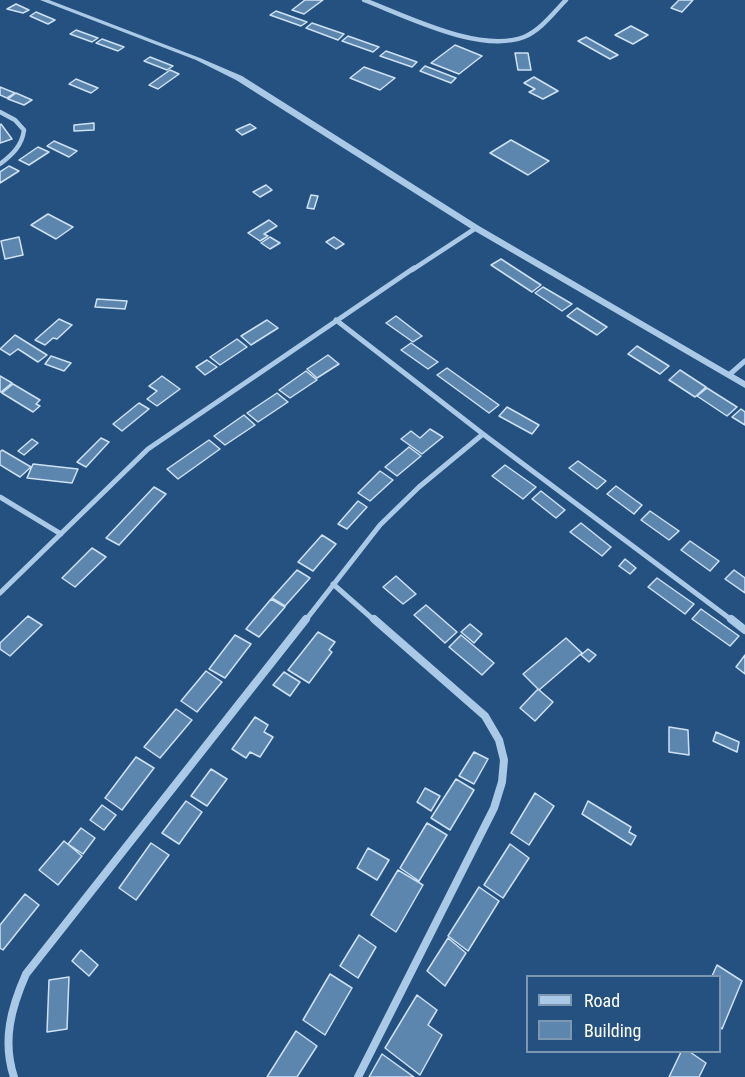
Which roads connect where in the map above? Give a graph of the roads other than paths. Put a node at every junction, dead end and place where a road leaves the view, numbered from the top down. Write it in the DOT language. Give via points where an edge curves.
graph roads {
  1 [pos="43,0"];
  2 [pos="364,0"];
  3 [pos="566,0"];
  4 [pos="0,112"];
  5 [pos="0,164"];
  6 [pos="476,228"];
  7 [pos="336,320"];
  8 [pos="745,361"];
  9 [pos="729,375"];
  10 [pos="745,385"];
  11 [pos="483,434"];
  12 [pos="0,497"];
  13 [pos="61,534"];
  14 [pos="333,584"];
  15 [pos="0,593"];
  16 [pos="745,630"];
  17 [pos="14,1077"];
  18 [pos="358,1077"];
  1 -- 6 [label="street" via="239,78"];
  2 -- 3 [label="street" via="465,35 499,42 534,31"];
  4 -- 5 [label="street" via="24,130 24,139"];
  6 -- 7 [label="street"];
  6 -- 9 [label="street"];
  7 -- 11 [label="street"];
  7 -- 13 [label="street" via="148,449"];
  8 -- 9 [label="street"];
  9 -- 10 [label="street"];
  11 -- 14 [label="street" via="400,504"];
  11 -- 16 [label="street"];
  12 -- 13 [label="street"];
  13 -- 15 [label="street"];
  14 -- 17 [label="street" via="26,974 10,1008 5,1041"];
  14 -- 18 [label="street" via="485,716 500,738 505,762 504,781 494,808"];
}
